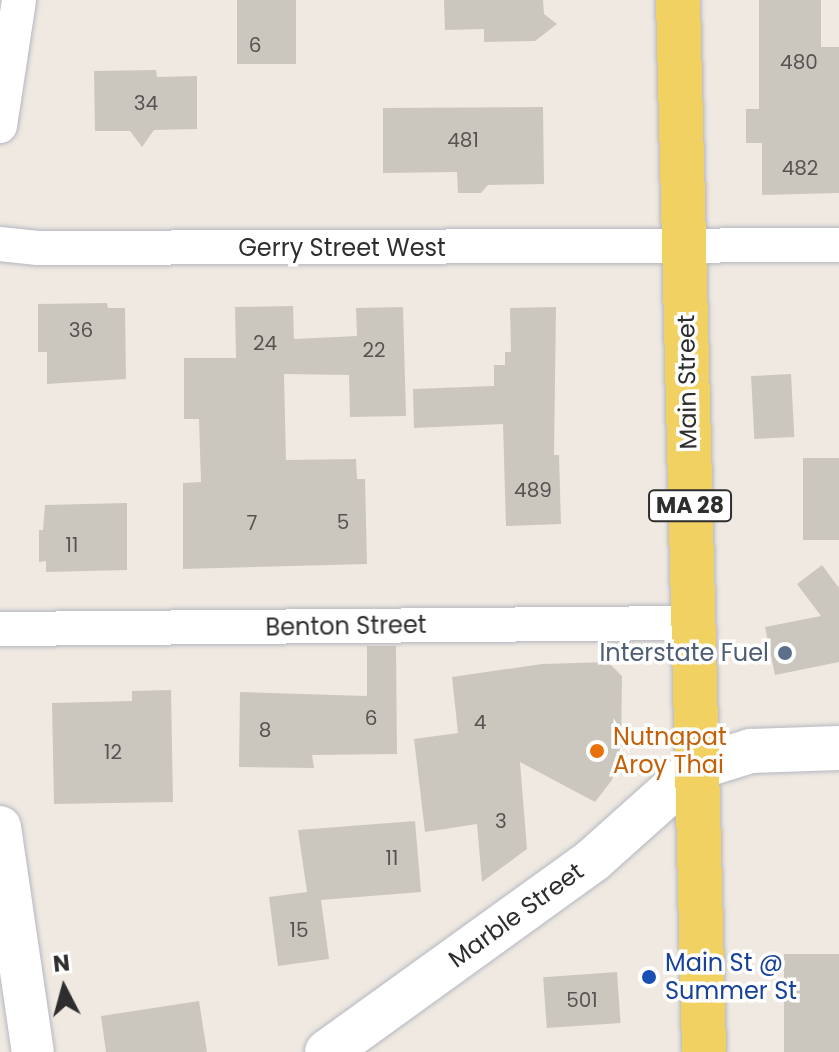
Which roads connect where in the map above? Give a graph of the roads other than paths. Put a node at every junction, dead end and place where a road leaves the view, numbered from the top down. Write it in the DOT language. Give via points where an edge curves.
graph roads {
  1 [pos="19,0"];
  2 [pos="678,0"];
  3 [pos="5,56"];
  4 [pos="0,126"];
  5 [pos="0,244"];
  6 [pos="684,245"];
  7 [pos="839,245"];
  8 [pos="693,623"];
  9 [pos="0,629"];
  10 [pos="839,748"];
  11 [pos="696,768"];
  12 [pos="0,827"];
  13 [pos="33,1052"];
  14 [pos="327,1052"];
  15 [pos="704,1052"];
  1 -- 3 [label="street"];
  2 -- 6 [label="main road, Main Street / MA 28"];
  3 -- 4 [label="street"];
  5 -- 6 [label="street, Gerry Street West"];
  6 -- 7 [label="street, Gerry Street West"];
  6 -- 8 [label="main road, Main Street / MA 28"];
  8 -- 9 [label="street, Benton Street"];
  8 -- 11 [label="main road, Main Street / MA 28"];
  10 -- 11 [label="main road" via="751,751"];
  11 -- 14 [label="main road, Marble Street" via="593,860"];
  11 -- 15 [label="main road, Main Street / MA 28"];
  12 -- 13 [label="street"];
}
